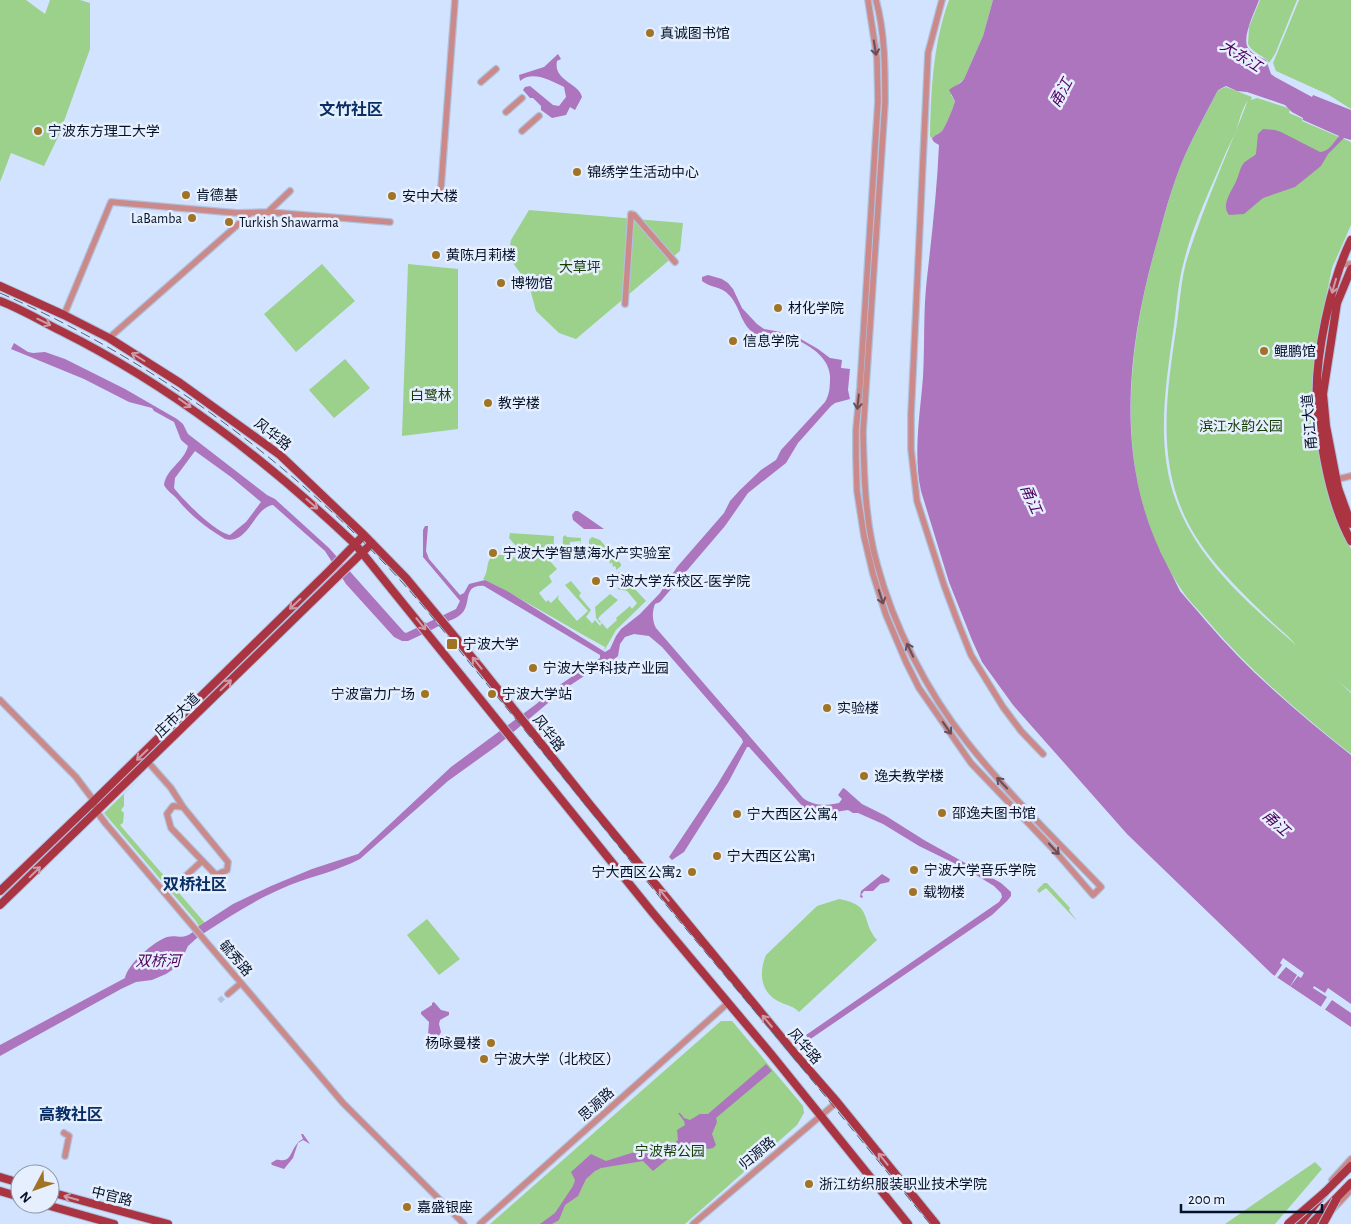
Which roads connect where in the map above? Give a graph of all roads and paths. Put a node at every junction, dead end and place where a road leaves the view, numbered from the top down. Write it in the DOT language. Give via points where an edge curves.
graph roads {
  1 [pos="455,0"];
  2 [pos="868,0"];
  3 [pos="876,0"];
  4 [pos="942,0"];
  5 [pos="496,69"];
  6 [pos="481,82"];
  7 [pos="522,98"];
  8 [pos="506,112"];
  9 [pos="539,116"];
  10 [pos="522,131"];
  11 [pos="290,191"];
  12 [pos="434,199"];
  13 [pos="251,212"];
  14 [pos="268,212"];
  15 [pos="390,222"];
  16 [pos="1351,240"];
  17 [pos="1348,254"];
  18 [pos="675,262"];
  19 [pos="1340,264"];
  20 [pos="1351,264"];
  21 [pos="1351,269"];
  22 [pos="0,287"];
  23 [pos="0,302"];
  24 [pos="625,304"];
  25 [pos="64,315"];
  26 [pos="109,338"];
  27 [pos="1351,476"];
  28 [pos="1333,480"];
  29 [pos="1351,524"];
  30 [pos="364,535"];
  31 [pos="1351,541"];
  32 [pos="372,543"];
  33 [pos="355,544"];
  34 [pos="360,555"];
  35 [pos="0,700"];
  36 [pos="1043,754"];
  37 [pos="148,762"];
  38 [pos="94,801"];
  39 [pos="183,807"];
  40 [pos="98,812"];
  41 [pos="202,861"];
  42 [pos="0,891"];
  43 [pos="166,894"];
  44 [pos="0,906"];
  45 [pos="241,983"];
  46 [pos="228,994"];
  47 [pos="728,1002"];
  48 [pos="837,1102"];
  49 [pos="821,1115"];
  50 [pos="64,1133"];
  51 [pos="65,1156"];
  52 [pos="1351,1159"];
  53 [pos="1351,1166"];
  54 [pos="1351,1183"];
  55 [pos="1351,1190"];
  56 [pos="1325,1192"];
  57 [pos="60,1195"];
  58 [pos="1336,1200"];
  59 [pos="60,1209"];
  60 [pos="114,1224"];
  61 [pos="168,1224"];
  62 [pos="464,1224"];
  63 [pos="480,1224"];
  64 [pos="692,1224"];
  65 [pos="908,1224"];
  66 [pos="936,1224"];
  67 [pos="1288,1224"];
  68 [pos="1295,1224"];
  69 [pos="1299,1224"];
  70 [pos="1311,1224"];
  71 [pos="1322,1224"];
  1 -- 12 [label="street" via="441,188"];
  2 -- 3 [label="street, one-way" via="877,58 878,101 856,457 864,536 873,574 886,615 918,688 971,763 1093,895 1101,888 996,776 943,708 908,646 876,563 864,485 863,432 885,103 885,64"];
  4 -- 36 [label="street" via="928,53 911,415 913,474 917,501 971,655 1021,731"];
  5 -- 6 [label="street"];
  7 -- 8 [label="street"];
  9 -- 10 [label="street"];
  11 -- 14 [label="street"];
  13 -- 14 [label="street"];
  13 -- 25 [label="street" via="111,202"];
  13 -- 26 [label="street"];
  14 -- 15 [label="street"];
  16 -- 17 [label="main road, 甬江大道"];
  17 -- 19 [label="main road, 甬江大道"];
  18 -- 24 [label="street" via="633,215"];
  19 -- 20 [label="street"];
  19 -- 28 [label="main road, 甬江大道, one-way" via="1324,332 1317,403"];
  21 -- 28 [label="main road, 甬江大道" via="1337,303 1323,394"];
  22 -- 25 [label="main road, 风华路"];
  23 -- 33 [label="main road, 风华路, one-way" via="99,350 171,393 242,445"];
  25 -- 26 [label="main road, 风华路"];
  30 -- 26 [label="main road, 风华路, one-way" via="280,455 180,383"];
  27 -- 28 [label="street"];
  28 -- 29 [label="main road, 甬江大道"];
  28 -- 31 [label="main road, 甬江大道" via="1330,490"];
  30 -- 32 [label="main road, 风华路"];
  30 -- 33 [label="main road, 庄市大道"];
  32 -- 34 [label="main road, 庄市大道"];
  48 -- 32 [label="main road, 风华路, one-way" via="750,1000 425,600"];
  33 -- 34 [label="main road, 风华路"];
  33 -- 38 [label="main road, 庄市大道, one-way"];
  37 -- 34 [label="main road, 庄市大道, one-way"];
  34 -- 47 [label="main road, 风华路, one-way"];
  35 -- 38 [label="street, 毓秀路" via="76,777"];
  37 -- 39 [label="street"];
  37 -- 40 [label="main road, 庄市大道"];
  38 -- 40 [label="street, 毓秀路"];
  38 -- 42 [label="main road, 庄市大道"];
  39 -- 41 [label="street" via="173,806 167,814 171,828"];
  39 -- 41 [label="street" via="228,862 227,870 216,875"];
  40 -- 43 [label="street, 毓秀路"];
  44 -- 40 [label="main road, 庄市大道, one-way"];
  41 -- 43 [label="street"];
  43 -- 45 [label="street, 毓秀路"];
  45 -- 46 [label="street"];
  45 -- 62 [label="street, 毓秀路" via="343,1103"];
  47 -- 49 [label="main road, 风华路"];
  47 -- 63 [label="street, 思源路"];
  48 -- 49 [label="street, 归源路"];
  66 -- 48 [label="main road, 风华路, one-way"];
  49 -- 64 [label="street, 归源路"];
  49 -- 65 [label="main road, 风华路"];
  50 -- 51 [label="street" via="69,1141"];
  52 -- 68 [label="street"];
  53 -- 56 [label="main road"];
  54 -- 58 [label="main road"];
  55 -- 71 [label="street"];
  56 -- 67 [label="main road, bridge"];
  56 -- 69 [label="main road, bridge"];
  61 -- 57 [label="main road, 中官路, one-way"];
  58 -- 70 [label="main road"];
  58 -- 71 [label="main road, bridge"];
  59 -- 60 [label="main road, 中官路"];
}
